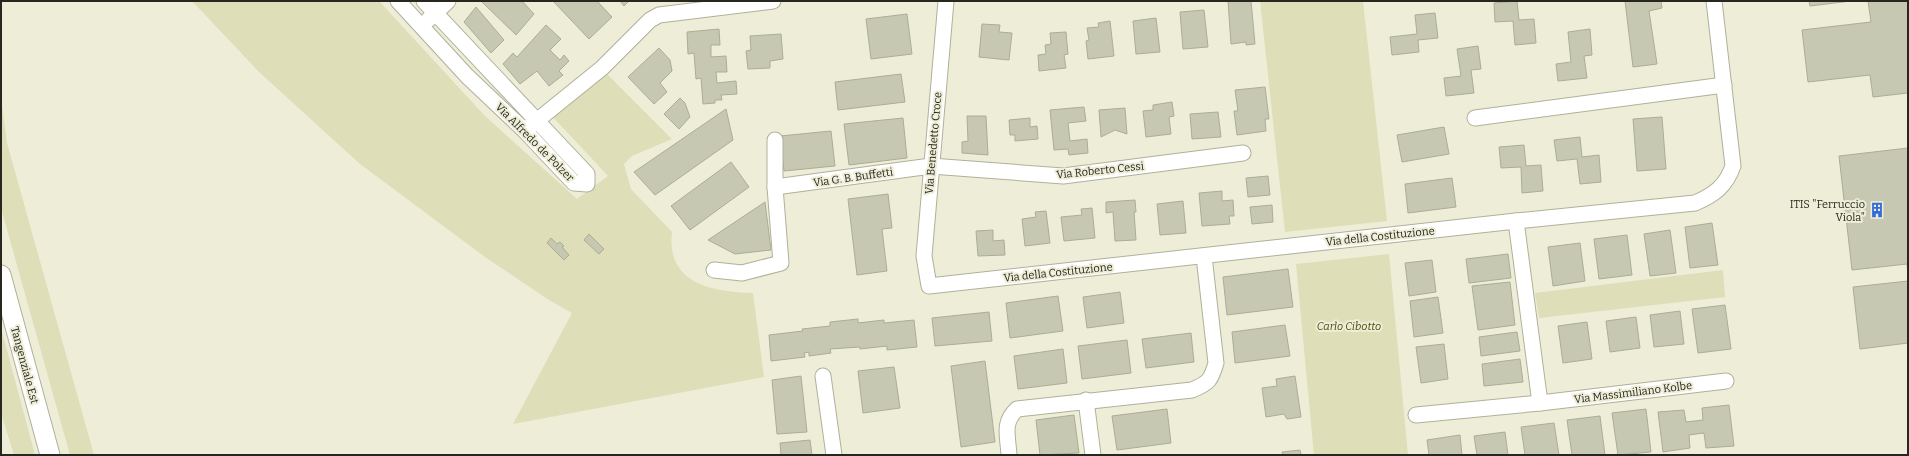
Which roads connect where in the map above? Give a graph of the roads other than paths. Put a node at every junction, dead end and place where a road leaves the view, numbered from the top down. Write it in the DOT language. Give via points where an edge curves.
graph roads {
  1 [pos="398,1"];
  2 [pos="424,1"];
  3 [pos="448,1"];
  4 [pos="773,1"];
  5 [pos="946,1"];
  6 [pos="1714,1"];
  7 [pos="435,12"];
  8 [pos="422,27"];
  9 [pos="1724,85"];
  10 [pos="1475,118"];
  11 [pos="536,120"];
  12 [pos="525,131"];
  13 [pos="775,140"];
  14 [pos="1243,153"];
  15 [pos="931,166"];
  16 [pos="775,187"];
  17 [pos="1516,221"];
  18 [pos="1204,256"];
  19 [pos="714,270"];
  20 [pos="1,275"];
  21 [pos="928,286"];
  22 [pos="823,376"];
  23 [pos="1726,381"];
  24 [pos="1086,400"];
  25 [pos="1540,403"];
  26 [pos="1416,415"];
  27 [pos="50,455"];
  28 [pos="834,455"];
  29 [pos="1009,455"];
  30 [pos="1093,455"];
  1 -- 8 [label="street, Via Alfredo de Polzer"];
  2 -- 7 [label="street, Via Alfredo de Polzer"];
  3 -- 7 [label="street"];
  4 -- 11 [label="street" via="659,15 650,20 602,68"];
  5 -- 15 [label="street, Via Benedetto Croce"];
  6 -- 9 [label="street, Via della Costituzione"];
  7 -- 8 [label="street"];
  7 -- 11 [label="street, Via Alfredo de Polzer"];
  8 -- 12 [label="street, Via Alfredo de Polzer" via="467,76"];
  9 -- 10 [label="street"];
  9 -- 17 [label="street, Via della Costituzione" via="1733,166 1729,177 1712,196 1695,203"];
  11 -- 12 [label="street"];
  11 -- 12 [label="street, Via Alfredo de Polzer" via="587,174 587,184 574,183"];
  13 -- 16 [label="street"];
  14 -- 15 [label="street, Via Roberto Cessi" via="1063,176"];
  15 -- 16 [label="street, Via G. B. Buffetti"];
  15 -- 21 [label="street, Via Benedetto Croce" via="924,256"];
  16 -- 19 [label="street" via="781,263 742,273"];
  17 -- 18 [label="street, Via della Costituzione"];
  17 -- 25 [label="street"];
  18 -- 21 [label="street, Via della Costituzione"];
  18 -- 24 [label="street" via="1216,363 1212,377 1205,385 1192,390"];
  20 -- 27 [label="main road, Tangenziale Est"];
  22 -- 28 [label="street"];
  23 -- 25 [label="street, Via Massimiliano Kolbe"];
  24 -- 29 [label="street" via="1018,409 1010,416 1007,424"];
  24 -- 30 [label="street"];
  25 -- 26 [label="street, Via Massimiliano Kolbe"];
}
